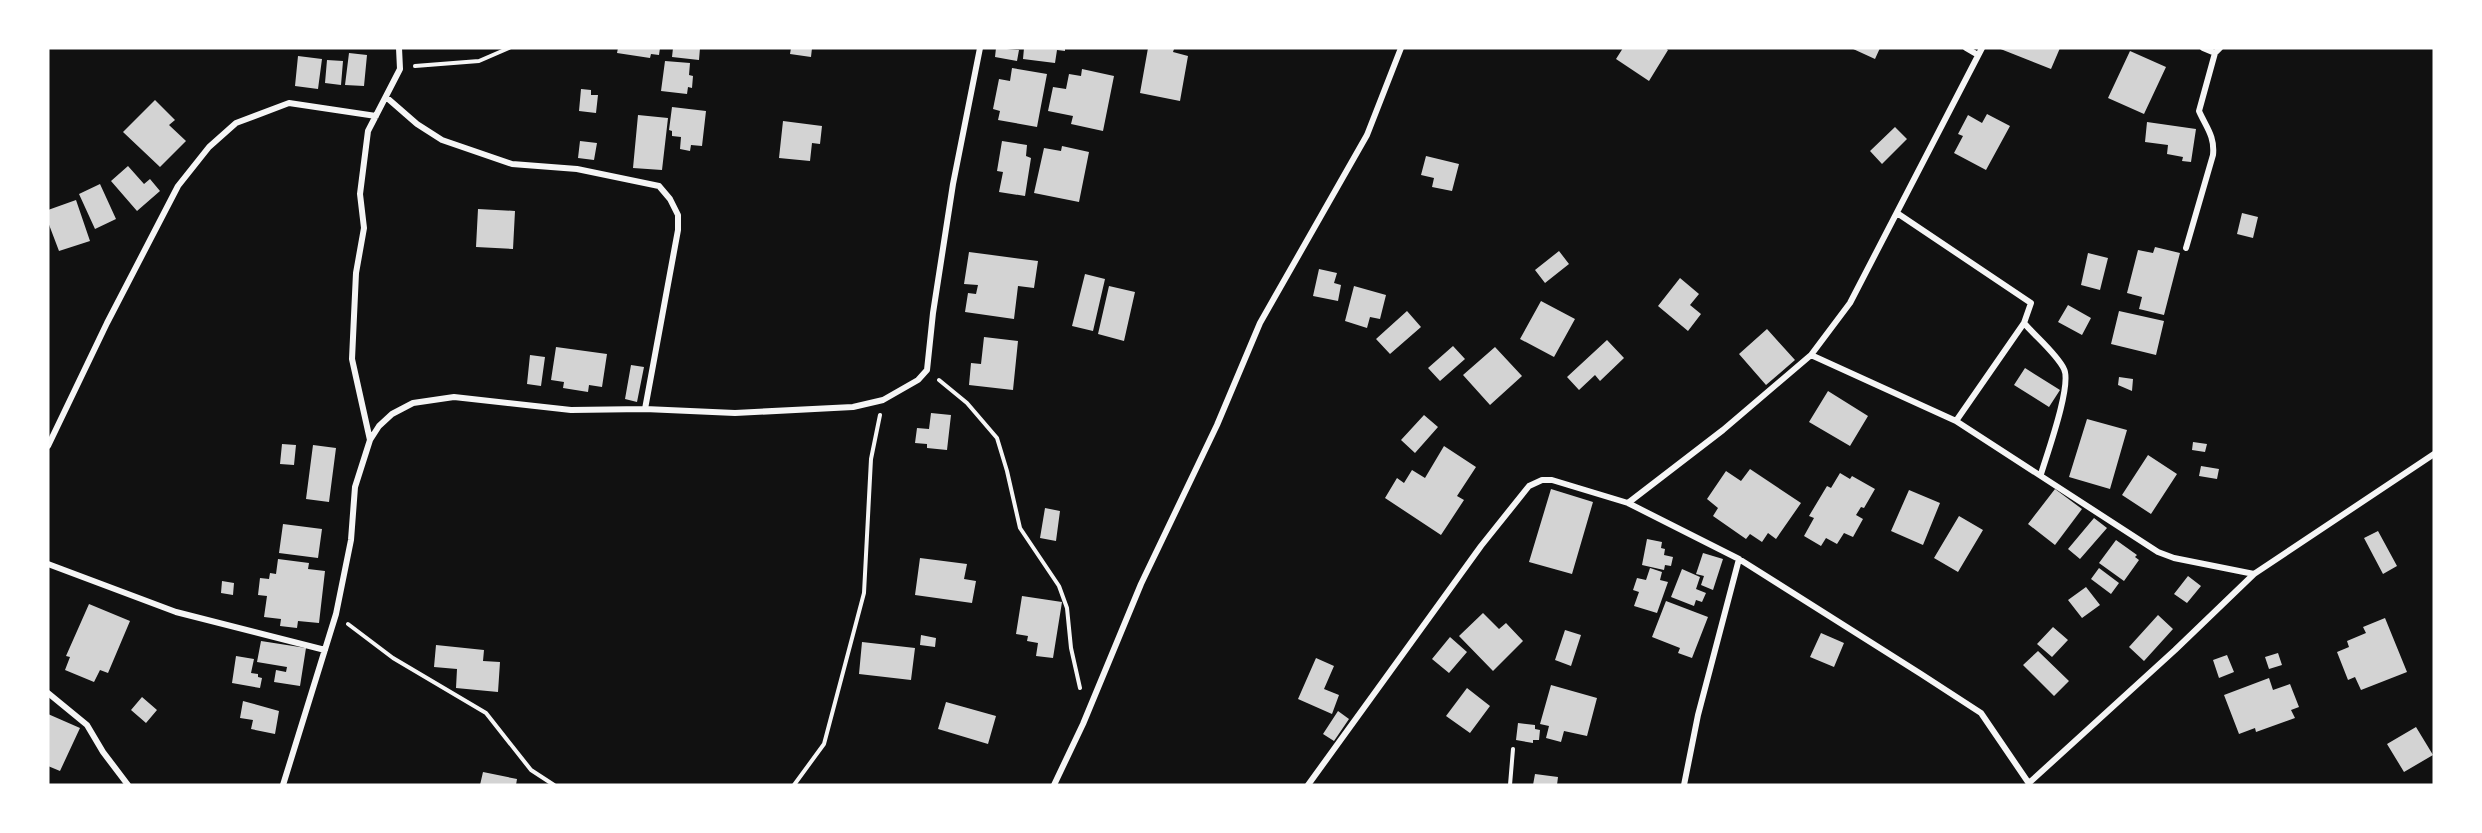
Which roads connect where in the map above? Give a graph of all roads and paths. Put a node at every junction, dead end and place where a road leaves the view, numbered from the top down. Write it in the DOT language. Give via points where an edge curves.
graph roads {
  1 [pos="399,48"];
  2 [pos="509,48"];
  3 [pos="980,48"];
  4 [pos="1401,48"];
  5 [pos="1966,48"];
  6 [pos="1982,48"];
  7 [pos="2203,48"];
  8 [pos="2217,51"];
  9 [pos="1977,55"];
  10 [pos="400,69"];
  11 [pos="386,97"];
  12 [pos="376,116"];
  13 [pos="1897,213"];
  14 [pos="2186,248"];
  15 [pos="2024,322"];
  16 [pos="1811,355"];
  17 [pos="927,370"];
  18 [pos="883,400"];
  19 [pos="645,409"];
  20 [pos="1956,421"];
  21 [pos="370,440"];
  22 [pos="48,446"];
  23 [pos="2434,454"];
  24 [pos="2041,474"];
  25 [pos="1628,503"];
  26 [pos="1739,559"];
  27 [pos="48,564"];
  28 [pos="2254,574"];
  29 [pos="336,614"];
  30 [pos="326,650"];
  31 [pos="48,693"];
  32 [pos="1080,694"];
  33 [pos="1513,749"];
  34 [pos="2030,784"];
  35 [pos="128,785"];
  36 [pos="283,785"];
  37 [pos="554,785"];
  38 [pos="794,785"];
  39 [pos="1054,785"];
  40 [pos="1308,785"];
  41 [pos="1509,785"];
  42 [pos="1684,785"];
  1 -- 10 [label="street"];
  2 -- 10 [label="path" via="479,60"];
  3 -- 17 [label="street" via="953,184"];
  4 -- 39 [label="street" via="1366,135 1260,322"];
  5 -- 9 [label="street"];
  6 -- 9 [label="street"];
  7 -- 8 [label="street"];
  8 -- 14 [label="street" via="2199,111 2211,133 2213,155"];
  9 -- 13 [label="street"];
  10 -- 11 [label="street"];
  11 -- 12 [label="street"];
  11 -- 19 [label="street" via="442,140 512,164 577,170 659,186 678,214 678,230"];
  12 -- 21 [label="street" via="368,131 363,162 360,195 364,228 356,273 352,359"];
  12 -- 22 [label="street" via="289,103 236,123 209,147 178,186"];
  13 -- 15 [label="street" via="2028,299 2031,303"];
  13 -- 16 [label="street" via="1850,303"];
  15 -- 20 [label="street"];
  15 -- 24 [label="street" via="2064,368 2067,378"];
  16 -- 20 [label="street"];
  16 -- 25 [label="street"];
  17 -- 18 [label="street" via="918,380"];
  17 -- 32 [label="path" via="967,403 997,438 1020,528 1059,586 1067,608"];
  18 -- 19 [label="street" via="853,407 735,413"];
  18 -- 38 [label="path" via="871,459 864,593 824,744"];
  19 -- 21 [label="street" via="571,410 454,397 413,403 392,414"];
  20 -- 24 [label="street"];
  21 -- 29 [label="street" via="355,486 351,540"];
  23 -- 28 [label="street"];
  24 -- 28 [label="street" via="2158,552"];
  25 -- 26 [label="street"];
  25 -- 40 [label="street" via="1552,480 1529,486"];
  26 -- 34 [label="street" via="1981,713"];
  26 -- 42 [label="street"];
  27 -- 30 [label="street" via="176,612"];
  28 -- 34 [label="street"];
  29 -- 30 [label="street"];
  29 -- 37 [label="path" via="393,658 486,713 531,770"];
  30 -- 36 [label="street"];
  31 -- 35 [label="street" via="87,725"];
  33 -- 41 [label="path"];
}
